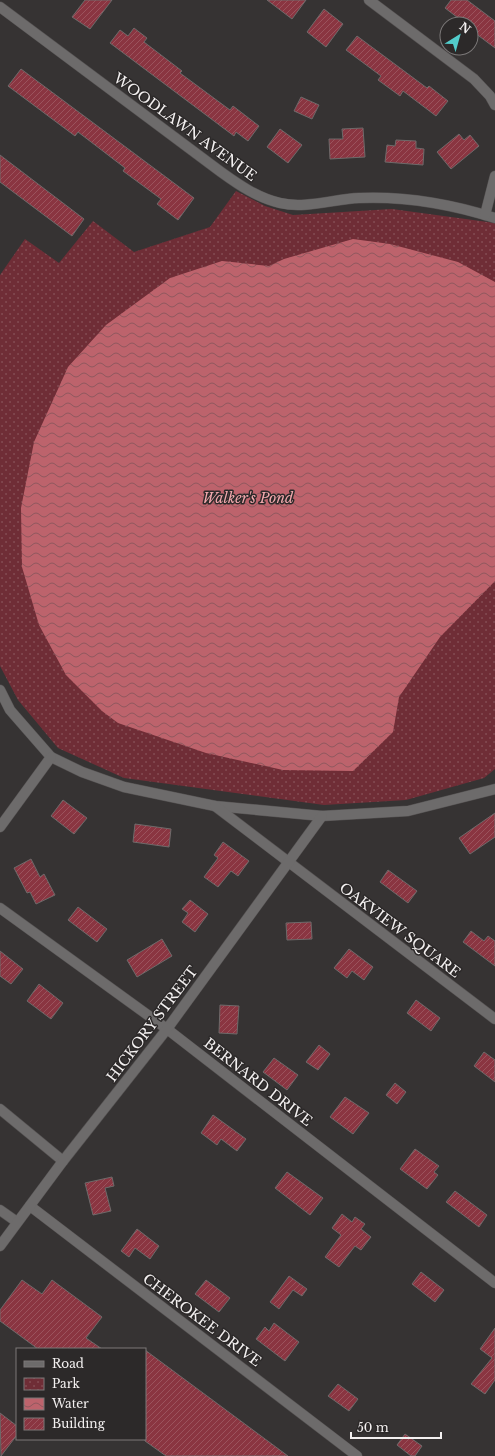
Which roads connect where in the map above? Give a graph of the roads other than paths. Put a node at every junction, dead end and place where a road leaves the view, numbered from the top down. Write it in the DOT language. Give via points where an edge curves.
graph roads {
  1 [pos="369,0"];
  2 [pos="0,7"];
  3 [pos="495,105"];
  4 [pos="495,176"];
  5 [pos="490,216"];
  6 [pos="0,690"];
  7 [pos="51,757"];
  8 [pos="495,789"];
  9 [pos="215,806"];
  10 [pos="322,816"];
  11 [pos="0,827"];
  12 [pos="288,863"];
  13 [pos="0,908"];
  14 [pos="495,1019"];
  15 [pos="167,1029"];
  16 [pos="0,1109"];
  17 [pos="62,1161"];
  18 [pos="30,1206"];
  19 [pos="0,1210"];
  20 [pos="17,1222"];
  21 [pos="0,1246"];
  22 [pos="495,1283"];
  23 [pos="357,1456"];
  1 -- 3 [label="street" via="474,80"];
  2 -- 5 [label="street, WOODLAWN AVENUE" via="243,188 263,198 281,204 360,198 420,200"];
  4 -- 5 [label="street"];
  6 -- 7 [label="street" via="10,710"];
  7 -- 9 [label="street" via="82,772 124,787"];
  7 -- 11 [label="street"];
  8 -- 10 [label="street" via="408,811"];
  9 -- 10 [label="street"];
  9 -- 12 [label="street, OAKVIEW SQUARE"];
  10 -- 12 [label="street, HICKORY STREET"];
  12 -- 14 [label="street, OAKVIEW SQUARE"];
  12 -- 15 [label="street, HICKORY STREET"];
  13 -- 15 [label="street, BERNARD DRIVE"];
  15 -- 17 [label="street, HICKORY STREET"];
  15 -- 22 [label="street, BERNARD DRIVE"];
  16 -- 17 [label="street"];
  17 -- 18 [label="street, HICKORY STREET"];
  18 -- 20 [label="street, HICKORY STREET"];
  18 -- 23 [label="street, CHEROKEE DRIVE"];
  19 -- 20 [label="street"];
  20 -- 21 [label="street, HICKORY STREET"];
}
